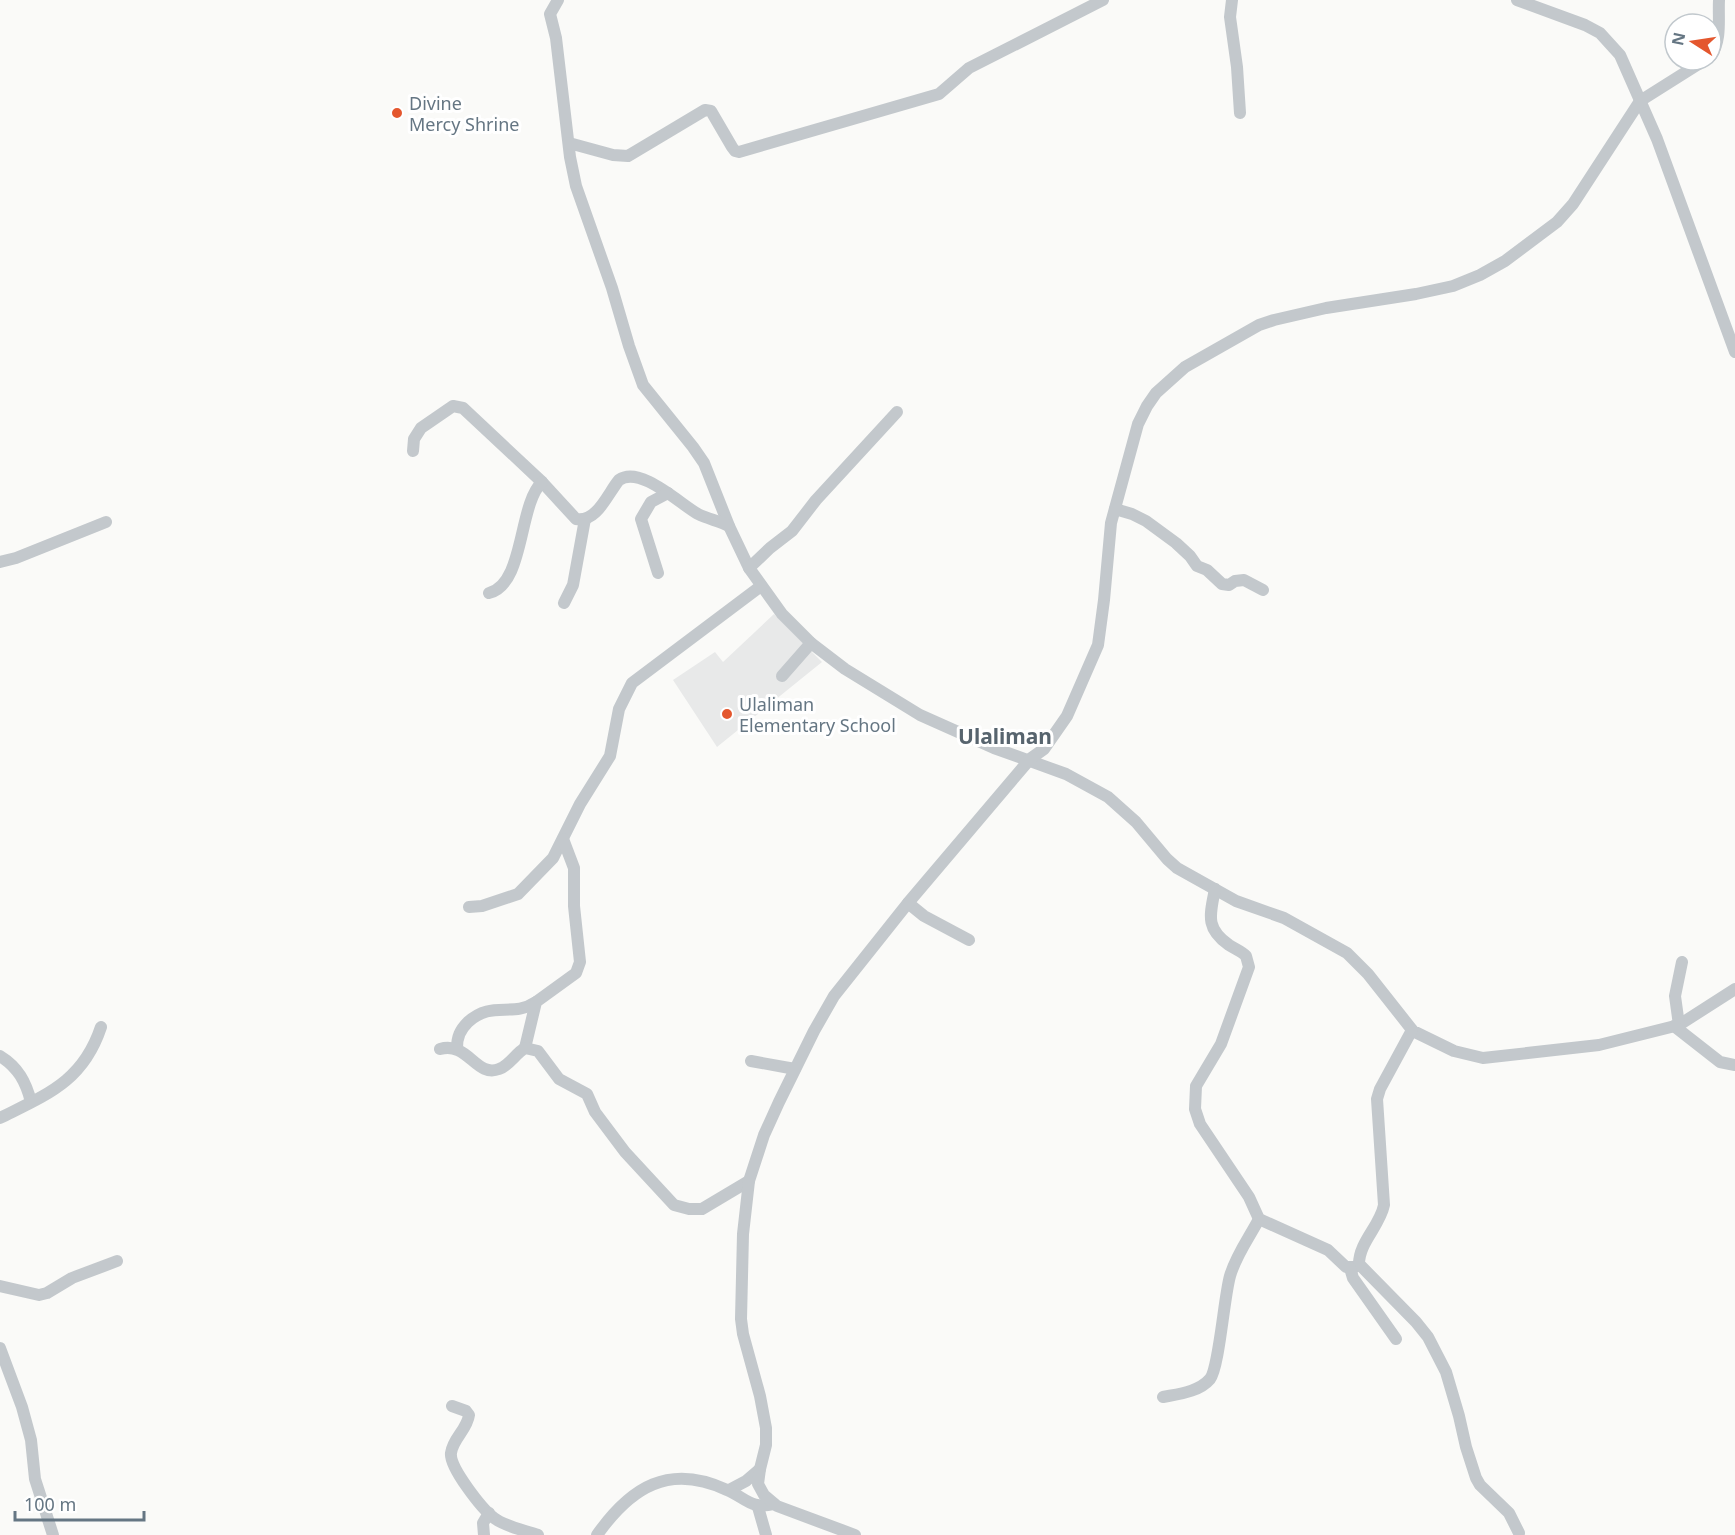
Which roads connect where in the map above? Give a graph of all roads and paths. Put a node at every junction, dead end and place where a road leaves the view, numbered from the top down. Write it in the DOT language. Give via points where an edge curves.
graph roads {
  1 [pos="558,0"];
  2 [pos="1102,0"];
  3 [pos="1231,0"];
  4 [pos="1517,0"];
  5 [pos="1686,72"];
  6 [pos="1640,101"];
  7 [pos="1240,113"];
  8 [pos="569,143"];
  9 [pos="1735,352"];
  10 [pos="897,412"];
  11 [pos="413,451"];
  12 [pos="542,482"];
  13 [pos="668,493"];
  14 [pos="1115,509"];
  15 [pos="585,519"];
  16 [pos="106,522"];
  17 [pos="729,526"];
  18 [pos="0,562"];
  19 [pos="750,568"];
  20 [pos="658,573"];
  21 [pos="761,585"];
  22 [pos="1263,590"];
  23 [pos="489,593"];
  24 [pos="564,603"];
  25 [pos="811,643"];
  26 [pos="782,676"];
  27 [pos="1029,759"];
  28 [pos="563,839"];
  29 [pos="1215,889"];
  30 [pos="908,903"];
  31 [pos="469,906"];
  32 [pos="969,940"];
  33 [pos="1682,962"];
  34 [pos="1735,989"];
  35 [pos="536,1002"];
  36 [pos="1676,1025"];
  37 [pos="101,1027"];
  38 [pos="1412,1030"];
  39 [pos="457,1048"];
  40 [pos="525,1048"];
  41 [pos="440,1050"];
  42 [pos="0,1056"];
  43 [pos="751,1061"];
  44 [pos="1735,1065"];
  45 [pos="795,1069"];
  46 [pos="31,1102"];
  47 [pos="0,1118"];
  48 [pos="749,1181"];
  49 [pos="1259,1219"];
  50 [pos="117,1261"];
  51 [pos="1354,1266"];
  52 [pos="0,1286"];
  53 [pos="1396,1339"];
  54 [pos="0,1348"];
  55 [pos="1163,1397"];
  56 [pos="452,1406"];
  57 [pos="760,1469"];
  58 [pos="729,1490"];
  59 [pos="774,1504"];
  60 [pos="758,1507"];
  61 [pos="489,1513"];
  62 [pos="1519,1533"];
  63 [pos="533,1534"];
  64 [pos="53,1535"];
  65 [pos="484,1535"];
  66 [pos="597,1535"];
  67 [pos="766,1535"];
  68 [pos="855,1535"];
  1 -- 8 [label="street" via="550,14"];
  2 -- 8 [label="street" via="969,68 929,98 739,152 711,111 705,110 628,156"];
  3 -- 7 [label="street"];
  4 -- 6 [label="street" via="1600,33 1620,55"];
  5 -- 6 [label="street"];
  6 -- 9 [label="street"];
  6 -- 14 [label="street" via="1573,204 1557,222 1480,276 1416,294 1274,320 1239,335 1173,376 1156,393 1138,424"];
  8 -- 17 [label="street" via="576,186 643,385 704,463"];
  10 -- 19 [label="street" via="792,531"];
  11 -- 12 [label="street" via="421,428 446,409 458,406 499,439"];
  12 -- 15 [label="street" via="571,516"];
  12 -- 23 [label="street" via="534,492 507,577 502,586"];
  13 -- 15 [label="street" via="637,477 624,477"];
  13 -- 17 [label="street" via="699,514"];
  13 -- 20 [label="street" via="651,502 641,519"];
  14 -- 22 [label="street" via="1146,521 1222,584 1244,580"];
  14 -- 27 [label="street" via="1098,645 1067,716 1044,749"];
  15 -- 24 [label="street" via="573,585"];
  16 -- 18 [label="street"];
  17 -- 19 [label="street"];
  19 -- 21 [label="street"];
  21 -- 25 [label="street" via="782,614"];
  21 -- 28 [label="street" via="632,683 619,709 610,756"];
  25 -- 26 [label="street"];
  25 -- 27 [label="street" via="920,715"];
  27 -- 29 [label="street" via="1108,797 1136,822 1167,859"];
  27 -- 30 [label="street"];
  28 -- 31 [label="street" via="553,858 518,894 482,906"];
  28 -- 35 [label="street" via="574,868 580,962 576,973"];
  29 -- 38 [label="street" via="1284,918 1347,953"];
  29 -- 49 [label="street" via="1211,924 1226,942 1246,956 1249,967 1221,1044 1196,1086 1195,1109 1200,1124 1249,1197"];
  30 -- 32 [label="street"];
  30 -- 45 [label="street" via="834,996"];
  33 -- 36 [label="street"];
  34 -- 36 [label="street"];
  35 -- 39 [label="street" via="518,1010 479,1013 463,1026"];
  35 -- 40 [label="street"];
  36 -- 38 [label="street" via="1599,1045 1483,1058 1454,1051"];
  36 -- 44 [label="street" via="1720,1062"];
  37 -- 46 [label="street" via="97,1041 74,1074"];
  38 -- 51 [label="street" via="1377,1099 1385,1198 1382,1214"];
  39 -- 40 [label="street" via="491,1070 500,1069"];
  39 -- 41 [label="street"];
  40 -- 48 [label="street" via="538,1051 559,1079 587,1095 625,1152 674,1205 702,1209"];
  42 -- 46 [label="street" via="21,1075"];
  43 -- 45 [label="street"];
  45 -- 48 [label="street" via="764,1135"];
  46 -- 47 [label="street"];
  48 -- 57 [label="street" via="741,1319 766,1428"];
  49 -- 51 [label="street"];
  49 -- 55 [label="street" via="1229,1279 1209,1380 1192,1391"];
  50 -- 52 [label="street" via="39,1295"];
  51 -- 53 [label="street" via="1351,1275"];
  51 -- 62 [label="street" via="1428,1337 1446,1372 1476,1478 1509,1513"];
  54 -- 64 [label="street" via="32,1440 35,1479"];
  56 -- 61 [label="street" via="469,1415 452,1448 451,1463"];
  57 -- 58 [label="street"];
  57 -- 59 [label="street" via="758,1484"];
  58 -- 60 [label="street"];
  58 -- 66 [label="street" via="694,1478 660,1481 637,1491 611,1515"];
  59 -- 60 [label="street"];
  59 -- 68 [label="street"];
  60 -- 67 [label="street"];
  61 -- 63 [label="street"];
  61 -- 65 [label="street" via="483,1523"];
}
